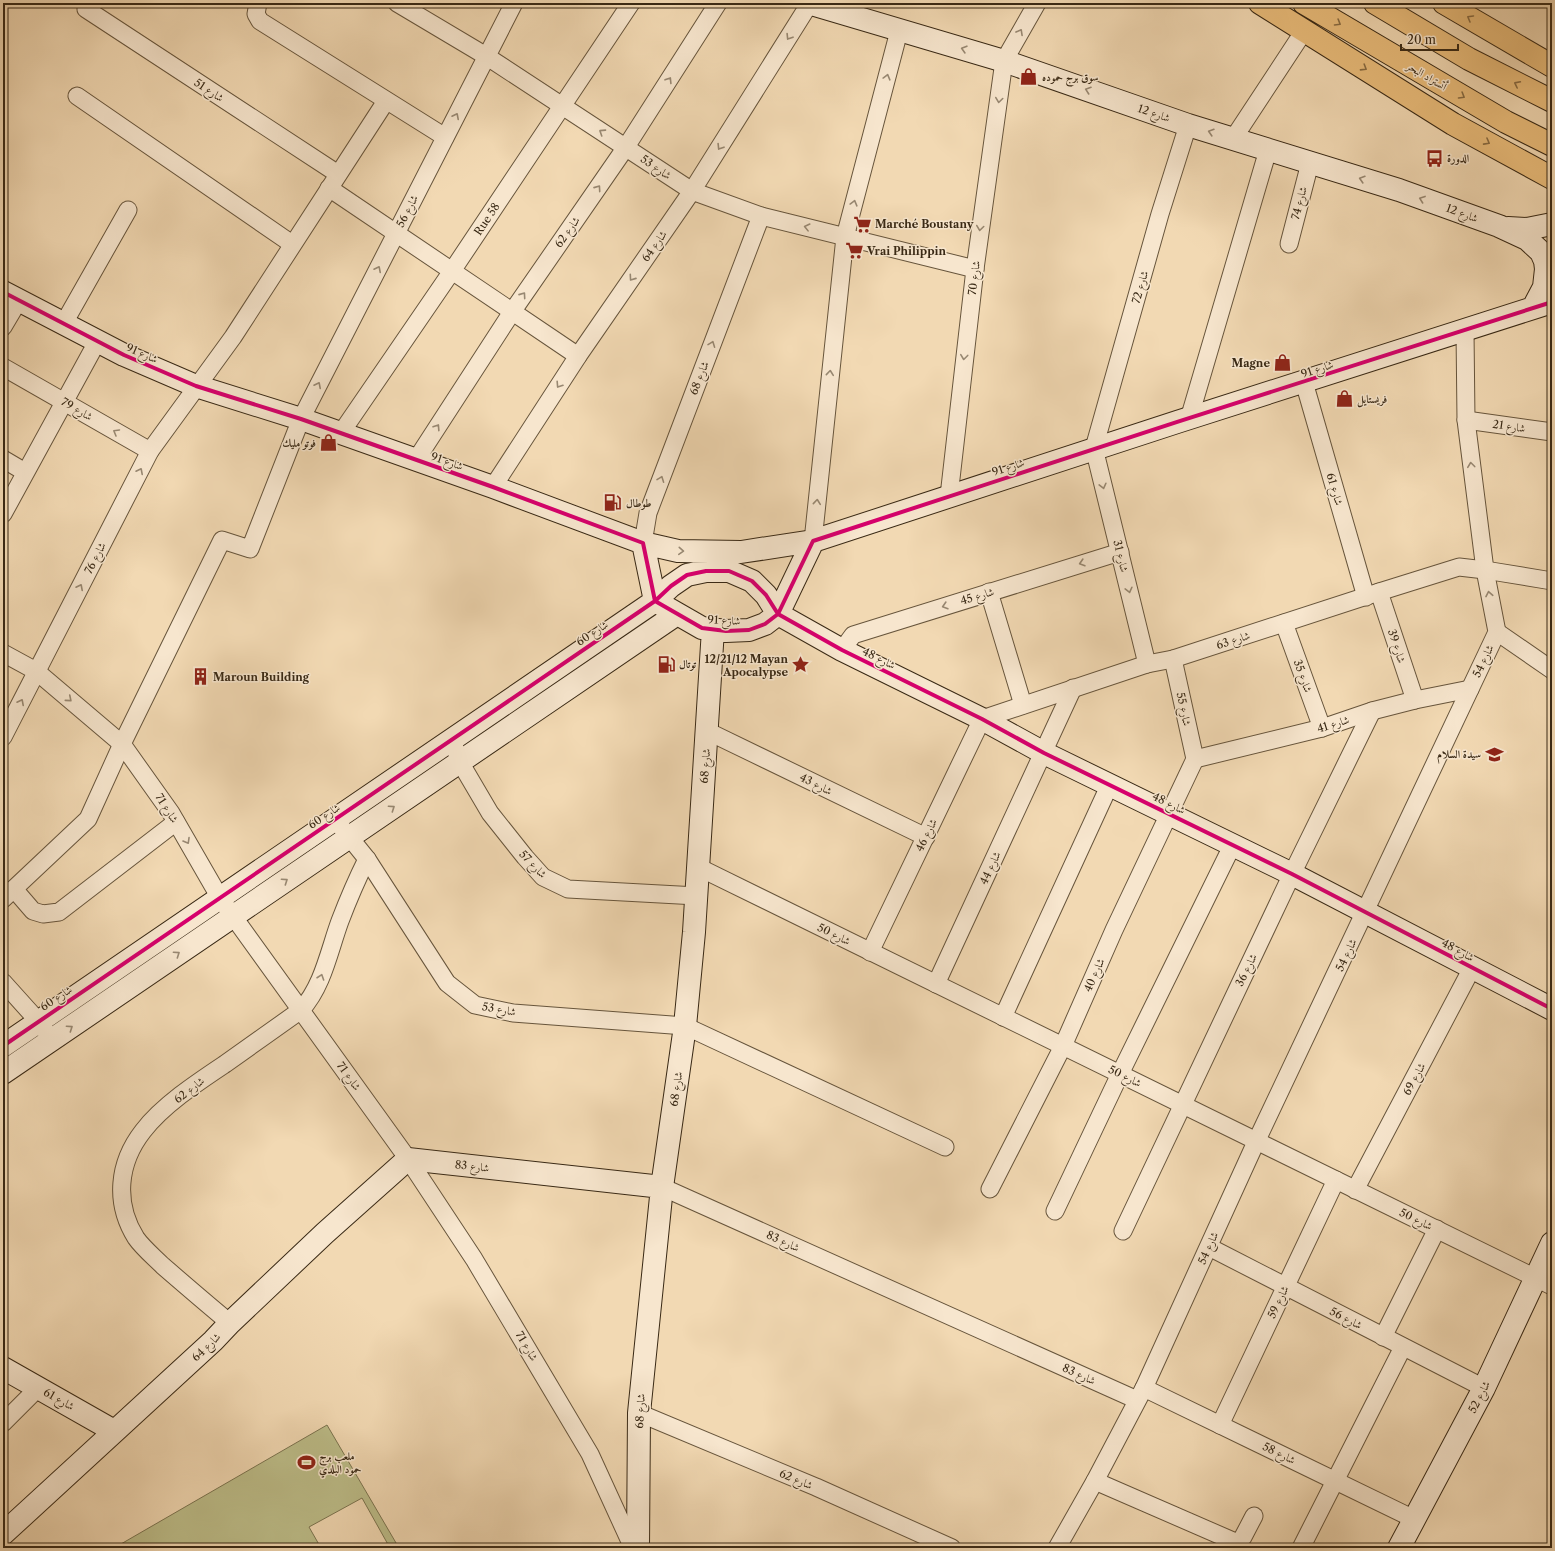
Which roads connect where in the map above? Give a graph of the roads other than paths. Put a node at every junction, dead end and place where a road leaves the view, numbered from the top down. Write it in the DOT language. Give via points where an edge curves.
graph roads {
  1 [pos="87,3"];
  2 [pos="258,3"];
  3 [pos="397,3"];
  4 [pos="514,3"];
  5 [pos="631,3"];
  6 [pos="718,3"];
  7 [pos="810,3"];
  8 [pos="1037,3"];
  9 [pos="1260,3"];
  10 [pos="1304,3"];
  11 [pos="1375,3"];
  12 [pos="1444,3"];
  13 [pos="899,31"];
  14 [pos="1304,31"];
  15 [pos="486,56"];
  16 [pos="1004,61"];
  17 [pos="1552,66"];
  18 [pos="77,96"];
  19 [pos="386,100"];
  20 [pos="1552,101"];
  21 [pos="562,105"];
  22 [pos="1188,125"];
  23 [pos="445,137"];
  24 [pos="1233,140"];
  25 [pos="1552,145"];
  26 [pos="626,147"];
  27 [pos="1268,150"];
  28 [pos="1310,162"];
  29 [pos="1552,178"];
  30 [pos="334,181"];
  31 [pos="692,192"];
  32 [pos="128,210"];
  33 [pos="761,216"];
  34 [pos="1552,224"];
  35 [pos="1499,226"];
  36 [pos="396,233"];
  37 [pos="845,237"];
  38 [pos="292,244"];
  39 [pos="1289,244"];
  40 [pos="975,269"];
  41 [pos="452,271"];
  42 [pos="11,296"];
  43 [pos="1542,305"];
  44 [pos="512,312"];
  45 [pos="64,323"];
  46 [pos="3,326"];
  47 [pos="1465,331"];
  48 [pos="97,342"];
  49 [pos="578,356"];
  50 [pos="3,367"];
  51 [pos="1304,382"];
  52 [pos="196,386"];
  53 [pos="64,402"];
  54 [pos="301,419"];
  55 [pos="1189,419"];
  56 [pos="1466,420"];
  57 [pos="1552,432"];
  58 [pos="341,433"];
  59 [pos="1094,448"];
  60 [pos="150,451"];
  61 [pos="3,459"];
  62 [pos="416,460"];
  63 [pos="25,472"];
  64 [pos="494,486"];
  65 [pos="949,496"];
  66 [pos="3,514"];
  67 [pos="813,541"];
  68 [pos="643,543"];
  69 [pos="1120,552"];
  70 [pos="1485,570"];
  71 [pos="1552,581"];
  72 [pos="989,592"];
  73 [pos="1373,594"];
  74 [pos="656,601"];
  75 [pos="677,614"];
  76 [pos="778,614"];
  77 [pos="1284,623"];
  78 [pos="713,629"];
  79 [pos="1497,632"];
  80 [pos="842,650"];
  81 [pos="3,653"];
  82 [pos="1173,659"];
  83 [pos="1147,664"];
  84 [pos="1552,670"];
  85 [pos="36,671"];
  86 [pos="1073,688"];
  87 [pos="1470,690"];
  88 [pos="1415,700"];
  89 [pos="1023,705"];
  90 [pos="1372,712"];
  91 [pos="982,719"];
  92 [pos="1322,728"];
  93 [pos="707,732"];
  94 [pos="3,737"];
  95 [pos="452,740"];
  96 [pos="122,744"];
  97 [pos="1044,753"];
  98 [pos="1195,758"];
  99 [pos="460,762"];
  100 [pos="1110,784"];
  101 [pos="1169,813"];
  102 [pos="336,819"];
  103 [pos="176,822"];
  104 [pos="349,837"];
  105 [pos="926,837"];
  106 [pos="1233,844"];
  107 [pos="367,859"];
  108 [pos="698,867"];
  109 [pos="1292,874"];
  110 [pos="9,894"];
  111 [pos="697,896"];
  112 [pos="220,898"];
  113 [pos="1366,912"];
  114 [pos="233,916"];
  115 [pos="870,952"];
  116 [pos="1472,968"];
  117 [pos="3,982"];
  118 [pos="936,984"];
  119 [pos="1552,1009"];
  120 [pos="301,1010"];
  121 [pos="1003,1017"];
  122 [pos="39,1022"];
  123 [pos="685,1026"];
  124 [pos="52,1040"];
  125 [pos="3,1046"];
  126 [pos="1063,1046"];
  127 [pos="3,1073"];
  128 [pos="1120,1074"];
  129 [pos="1183,1104"];
  130 [pos="1256,1142"];
  131 [pos="945,1147"];
  132 [pos="408,1159"];
  133 [pos="1336,1180"];
  134 [pos="662,1187"];
  135 [pos="990,1190"];
  136 [pos="1356,1190"];
  137 [pos="1055,1211"];
  138 [pos="1437,1229"];
  139 [pos="1123,1231"];
  140 [pos="1552,1243"];
  141 [pos="1209,1247"];
  142 [pos="1544,1282"];
  143 [pos="1285,1286"];
  144 [pos="230,1323"];
  145 [pos="1384,1337"];
  146 [pos="1403,1347"];
  147 [pos="3,1368"];
  148 [pos="38,1388"];
  149 [pos="1484,1388"];
  150 [pos="1141,1394"];
  151 [pos="639,1413"];
  152 [pos="3,1423"];
  153 [pos="1220,1425"];
  154 [pos="114,1431"];
  155 [pos="1335,1480"];
  156 [pos="1095,1481"];
  157 [pos="1254,1516"];
  158 [pos="1414,1519"];
  159 [pos="3,1534"];
  160 [pos="633,1548"];
  161 [pos="638,1548"];
  162 [pos="952,1548"];
  163 [pos="1057,1548"];
  164 [pos="1300,1548"];
  165 [pos="1399,1548"];
  1 -- 30 [label="street, شارع 51" via="86,9"];
  2 -- 19 [label="street" via="256,14 260,21"];
  3 -- 15 [label="street, شارع 53"];
  4 -- 15 [label="street, شارع 56"];
  5 -- 21 [label="street, Rue 58"];
  26 -- 6 [label="street, شارع 62, one-way"];
  7 -- 13 [label="street, شارع 12"];
  7 -- 31 [label="street, شارع 64, one-way"];
  16 -- 8 [label="street, one-way"];
  9 -- 14 [label="highway"];
  10 -- 25 [label="highway, أتستراد البحر, one-way" via="1506,122"];
  20 -- 11 [label="highway, one-way" via="1470,59"];
  17 -- 12 [label="highway, one-way"];
  16 -- 13 [label="street, شارع 12, one-way"];
  37 -- 13 [label="street, one-way"];
  14 -- 24 [label="street"];
  14 -- 29 [label="highway, one-way" via="1453,124"];
  15 -- 21 [label="street, شارع 53"];
  23 -- 15 [label="street, شارع 56, one-way"];
  22 -- 16 [label="street, شارع 12, one-way"];
  16 -- 40 [label="street, شارع 70, one-way"];
  18 -- 38 [label="street"];
  19 -- 23 [label="street"];
  19 -- 30 [label="street, شارع 76"];
  26 -- 21 [label="street, شارع 53, one-way"];
  21 -- 41 [label="street, Rue 58"];
  24 -- 22 [label="street, شارع 12, one-way"];
  22 -- 59 [label="street, شارع 72"];
  23 -- 36 [label="street, شارع 56"];
  24 -- 27 [label="street, شارع 12"];
  26 -- 31 [label="street, شارع 53"];
  44 -- 26 [label="street, شارع 62, one-way"];
  27 -- 28 [label="street, شارع 12"];
  27 -- 55 [label="street"];
  35 -- 28 [label="street, شارع 12, one-way" via="1399,190"];
  28 -- 39 [label="street, شارع 74"];
  30 -- 36 [label="street"];
  30 -- 38 [label="street, شارع 76"];
  31 -- 33 [label="street, شارع 53"];
  31 -- 49 [label="street, شارع 64, one-way"];
  32 -- 45 [label="street"];
  37 -- 33 [label="street, شارع 53, one-way"];
  68 -- 33 [label="street, شارع 68, one-way" via="648,513"];
  34 -- 35 [label="street" via="1527,229"];
  35 -- 43 [label="street" via="1527,239 1541,252 1546,269"];
  36 -- 41 [label="street"];
  54 -- 36 [label="street, شارع 56, one-way"];
  37 -- 40 [label="street, شارع 53"];
  67 -- 37 [label="street, one-way"];
  38 -- 52 [label="street, شارع 76" via="233,337"];
  40 -- 65 [label="street, شارع 70, one-way"];
  41 -- 44 [label="street"];
  41 -- 58 [label="street, Rue 58"];
  42 -- 45 [label="street, شارع 91"];
  42 -- 46 [label="street"];
  43 -- 47 [label="street, شارع 91"];
  44 -- 49 [label="street"];
  62 -- 44 [label="street, شارع 62, one-way"];
  45 -- 48 [label="street, شارع 91"];
  47 -- 51 [label="street, شارع 91"];
  47 -- 56 [label="street, شارع 54"];
  48 -- 52 [label="street, شارع 91"];
  48 -- 53 [label="street"];
  49 -- 64 [label="street, شارع 64, one-way"];
  50 -- 53 [label="street, شارع 79"];
  51 -- 55 [label="street, شارع 91"];
  51 -- 73 [label="street, شارع 61"];
  52 -- 54 [label="street, شارع 91"];
  52 -- 60 [label="street, شارع 76"];
  60 -- 53 [label="street, شارع 79, one-way"];
  53 -- 63 [label="street"];
  54 -- 58 [label="street, شارع 91"];
  54 -- 96 [label="street, شارع 56" via="250,549 222,540"];
  55 -- 59 [label="street, شارع 91"];
  56 -- 57 [label="street, شارع 21"];
  70 -- 56 [label="street, شارع 54, one-way"];
  58 -- 62 [label="street, شارع 91"];
  59 -- 65 [label="street, شارع 91"];
  59 -- 69 [label="street, شارع 31, one-way"];
  85 -- 60 [label="street, شارع 76, one-way"];
  61 -- 63 [label="street"];
  62 -- 64 [label="street, شارع 91"];
  63 -- 66 [label="street"];
  64 -- 68 [label="street, شارع 91"];
  65 -- 67 [label="street, شارع 91"];
  68 -- 67 [label="street, شارع 91, one-way" via="678,551 741,552"];
  67 -- 76 [label="street, شارع 91"];
  68 -- 74 [label="street"];
  69 -- 72 [label="street, شارع 45, one-way"];
  69 -- 83 [label="street, شارع 31, one-way"];
  70 -- 71 [label="street, شارع 63"];
  70 -- 73 [label="street, شارع 63" via="1459,567"];
  79 -- 70 [label="street, شارع 54, one-way"];
  72 -- 80 [label="street, شارع 45, one-way" via="853,635"];
  72 -- 89 [label="street"];
  73 -- 77 [label="street, شارع 63"];
  73 -- 88 [label="street, شارع 39"];
  74 -- 75 [label="street, شارع 91"];
  74 -- 76 [label="street, شارع 60" via="687,575 706,570 729,571 752,581 766,595"];
  74 -- 95 [label="street, شارع 60"];
  75 -- 78 [label="street, شارع 91" via="702,628"];
  75 -- 99 [label="street"];
  76 -- 78 [label="street, شارع 91" via="765,624 749,630"];
  76 -- 80 [label="street, شارع 48"];
  77 -- 82 [label="street, شارع 63"];
  77 -- 92 [label="street, شارع 35"];
  78 -- 93 [label="street, شارع 68"];
  79 -- 84 [label="street"];
  79 -- 87 [label="street, شارع 54"];
  80 -- 91 [label="street, شارع 48"];
  81 -- 85 [label="street, شارع 71"];
  82 -- 83 [label="street, شارع 63"];
  82 -- 98 [label="street, شارع 55"];
  83 -- 86 [label="street, شارع 63"];
  94 -- 85 [label="street, شارع 76, one-way"];
  85 -- 96 [label="street, شارع 71, one-way"];
  86 -- 89 [label="street, شارع 63"];
  86 -- 97 [label="street"];
  87 -- 88 [label="street, شارع 41"];
  87 -- 113 [label="street, شارع 54"];
  88 -- 90 [label="street, شارع 41"];
  89 -- 91 [label="street, شارع 63"];
  90 -- 92 [label="street, شارع 41"];
  90 -- 109 [label="street, شارع 36"];
  91 -- 97 [label="street, شارع 48"];
  91 -- 105 [label="street, شارع 46"];
  92 -- 98 [label="street, شارع 41"];
  93 -- 105 [label="street, شارع 43"];
  93 -- 108 [label="street, شارع 68"];
  95 -- 99 [label="street, شارع 57"];
  95 -- 102 [label="street, شارع 60"];
  96 -- 103 [label="street, شارع 71"];
  96 -- 110 [label="street" via="88,819"];
  97 -- 100 [label="street, شارع 48"];
  97 -- 118 [label="street, شارع 44"];
  98 -- 101 [label="street, شارع 40"];
  104 -- 99 [label="street, one-way"];
  99 -- 111 [label="street, شارع 57" via="490,813 543,877 568,889"];
  100 -- 101 [label="street, شارع 48"];
  100 -- 121 [label="street"];
  101 -- 106 [label="street, شارع 48"];
  101 -- 126 [label="street, شارع 40"];
  102 -- 104 [label="street, شارع 53"];
  102 -- 112 [label="street, شارع 60"];
  103 -- 110 [label="street" via="59,912 43,914 33,911"];
  103 -- 112 [label="street, شارع 71, one-way"];
  104 -- 107 [label="street, شارع 53"];
  114 -- 104 [label="street, one-way"];
  105 -- 115 [label="street, شارع 46"];
  106 -- 109 [label="street, شارع 48"];
  106 -- 128 [label="street"];
  120 -- 107 [label="street, شارع 62, one-way" via="318,986 346,906"];
  107 -- 123 [label="street, شارع 53" via="447,983 475,1005 514,1013"];
  108 -- 111 [label="street, شارع 68"];
  108 -- 115 [label="street, شارع 50"];
  109 -- 113 [label="street, شارع 48"];
  109 -- 129 [label="street, شارع 36"];
  111 -- 123 [label="street, شارع 68"];
  112 -- 114 [label="street, شارع 71"];
  112 -- 122 [label="street, شارع 60"];
  113 -- 116 [label="street, شارع 48"];
  113 -- 130 [label="street, شارع 54"];
  114 -- 120 [label="street, شارع 71"];
  124 -- 114 [label="street, one-way"];
  115 -- 118 [label="street, شارع 50"];
  116 -- 119 [label="street, شارع 48"];
  116 -- 136 [label="street, شارع 69"];
  117 -- 122 [label="street"];
  118 -- 121 [label="street, شارع 50"];
  120 -- 132 [label="street, شارع 71"];
  120 -- 144 [label="street, شارع 62" via="194,1085 161,1113 143,1131 129,1154 122,1173 121,1195 125,1217 136,1239"];
  121 -- 126 [label="street, شارع 50"];
  122 -- 124 [label="street"];
  122 -- 125 [label="street, شارع 60"];
  123 -- 131 [label="street"];
  123 -- 134 [label="street, شارع 68"];
  124 -- 127 [label="street"];
  126 -- 128 [label="street, شارع 50"];
  126 -- 135 [label="street, شارع 40"];
  128 -- 129 [label="street, شارع 50"];
  128 -- 137 [label="street"];
  129 -- 130 [label="street, شارع 50"];
  129 -- 139 [label="street, شارع 36"];
  130 -- 133 [label="street, شارع 50"];
  130 -- 141 [label="street, شارع 54"];
  132 -- 134 [label="street, شارع 83"];
  132 -- 144 [label="street, شارع 64"];
  132 -- 160 [label="street, شارع 71" via="474,1259 590,1454"];
  133 -- 136 [label="street, شارع 50"];
  133 -- 143 [label="street, شارع 59"];
  134 -- 150 [label="street, شارع 83"];
  134 -- 151 [label="street, شارع 68"];
  136 -- 138 [label="street, شارع 50"];
  138 -- 142 [label="street, شارع 50"];
  138 -- 145 [label="street"];
  140 -- 142 [label="street, شارع 52"];
  141 -- 143 [label="street, شارع 56"];
  141 -- 150 [label="street, شارع 54"];
  142 -- 149 [label="street, شارع 52"];
  143 -- 145 [label="street, شارع 56"];
  143 -- 153 [label="street, شارع 59"];
  144 -- 154 [label="street, شارع 64" via="214,1341"];
  145 -- 146 [label="street, شارع 56"];
  146 -- 149 [label="street, شارع 56"];
  146 -- 155 [label="street"];
  147 -- 148 [label="street, شارع 61"];
  148 -- 152 [label="street"];
  148 -- 154 [label="street, شارع 61"];
  149 -- 158 [label="street, شارع 52"];
  150 -- 153 [label="street, شارع 58"];
  150 -- 156 [label="street, شارع 54"];
  151 -- 161 [label="street, شارع 68"];
  151 -- 162 [label="street, شارع 62" via="816,1487"];
  153 -- 155 [label="street, شارع 58"];
  154 -- 159 [label="street, شارع 64"];
  155 -- 158 [label="street, شارع 58"];
  155 -- 164 [label="street"];
  156 -- 157 [label="street" via="1233,1541 1239,1542"];
  156 -- 163 [label="street, شارع 54"];
  158 -- 165 [label="street, شارع 52"];
}
